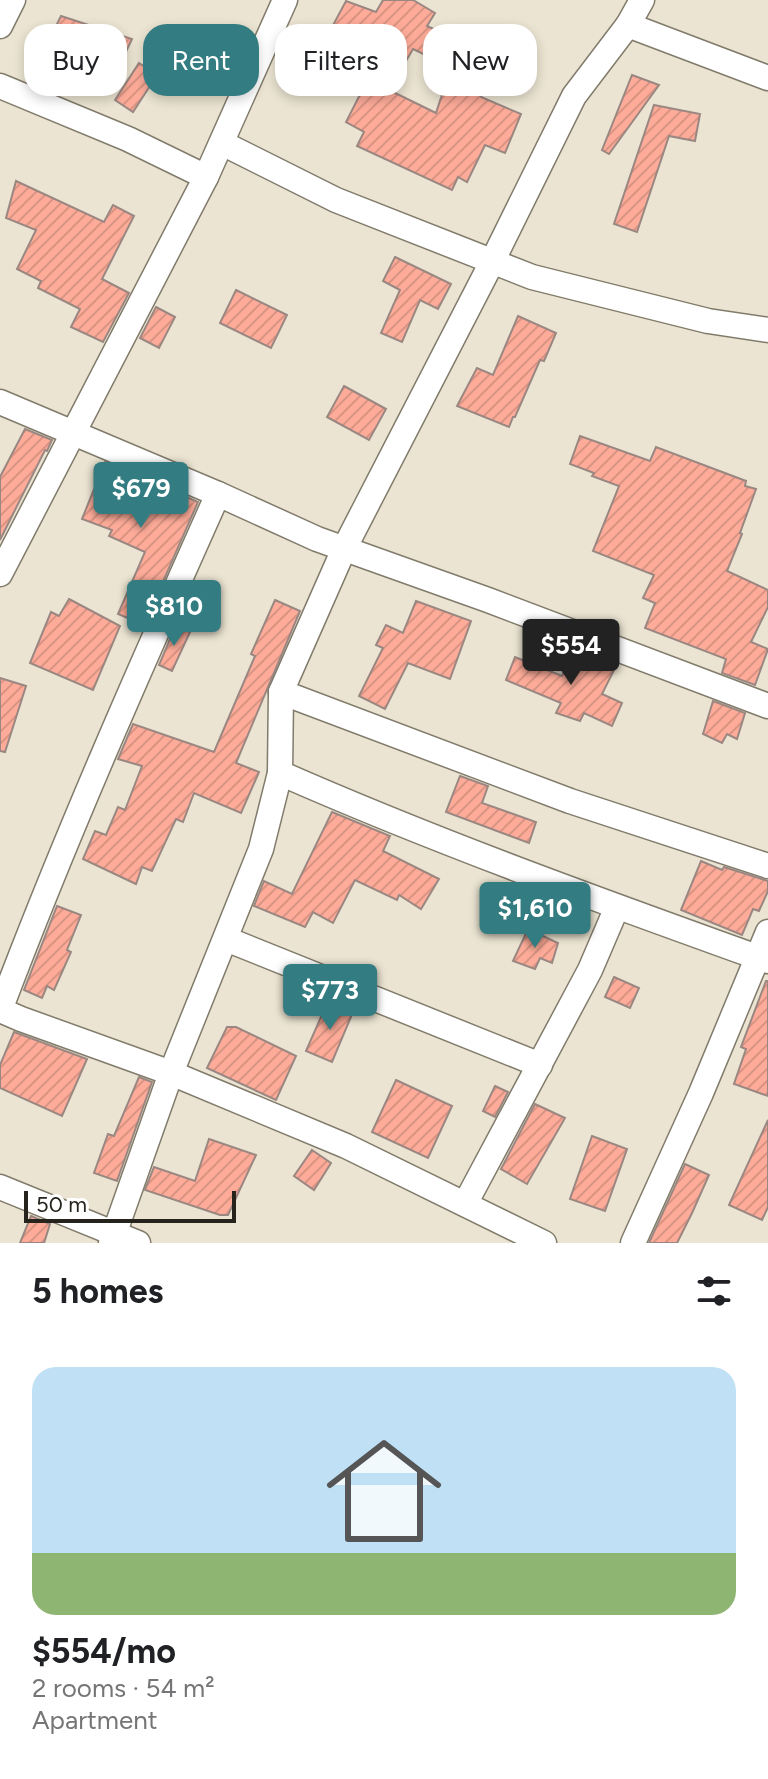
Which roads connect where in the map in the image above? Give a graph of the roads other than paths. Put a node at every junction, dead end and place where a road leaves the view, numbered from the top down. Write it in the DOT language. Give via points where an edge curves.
graph roads {
  1 [pos="13,0"];
  2 [pos="285,0"];
  3 [pos="642,0"];
  4 [pos="628,25"];
  5 [pos="0,26"];
  6 [pos="768,78"];
  7 [pos="0,86"];
  8 [pos="222,143"];
  9 [pos="206,177"];
  10 [pos="492,262"];
  11 [pos="768,330"];
  12 [pos="0,402"];
  13 [pos="74,432"];
  14 [pos="218,494"];
  15 [pos="344,549"];
  16 [pos="0,574"];
  17 [pos="281,692"];
  18 [pos="768,706"];
  19 [pos="280,773"];
  20 [pos="768,866"];
  21 [pos="617,907"];
  22 [pos="768,932"];
  23 [pos="226,939"];
  24 [pos="762,959"];
  25 [pos="0,1010"];
  26 [pos="540,1065"];
  27 [pos="171,1073"];
  28 [pos="0,1187"];
  29 [pos="465,1204"];
  30 [pos="112,1238"];
  31 [pos="138,1243"];
  32 [pos="544,1243"];
  33 [pos="633,1243"];
  1 -- 5 [label="street"];
  2 -- 8 [label="street"];
  3 -- 4 [label="street"];
  4 -- 6 [label="street"];
  4 -- 10 [label="street" via="574,96"];
  7 -- 9 [label="street"];
  8 -- 9 [label="street"];
  8 -- 10 [label="street" via="336,200"];
  9 -- 13 [label="street"];
  10 -- 11 [label="street" via="708,321"];
  10 -- 15 [label="street"];
  12 -- 13 [label="street"];
  13 -- 14 [label="street"];
  13 -- 16 [label="street"];
  14 -- 15 [label="street"];
  14 -- 25 [label="street" via="33,921"];
  15 -- 17 [label="street"];
  15 -- 18 [label="street"];
  17 -- 19 [label="street"];
  17 -- 20 [label="street" via="570,801"];
  19 -- 21 [label="street"];
  19 -- 23 [label="street" via="261,849"];
  21 -- 24 [label="street"];
  21 -- 26 [label="street"];
  22 -- 24 [label="street"];
  23 -- 26 [label="street"];
  23 -- 27 [label="street"];
  24 -- 33 [label="street"];
  25 -- 27 [label="street"];
  26 -- 29 [label="street"];
  27 -- 29 [label="street" via="346,1146"];
  27 -- 30 [label="street"];
  28 -- 30 [label="street"];
  29 -- 32 [label="street"];
  30 -- 31 [label="street"];
}
